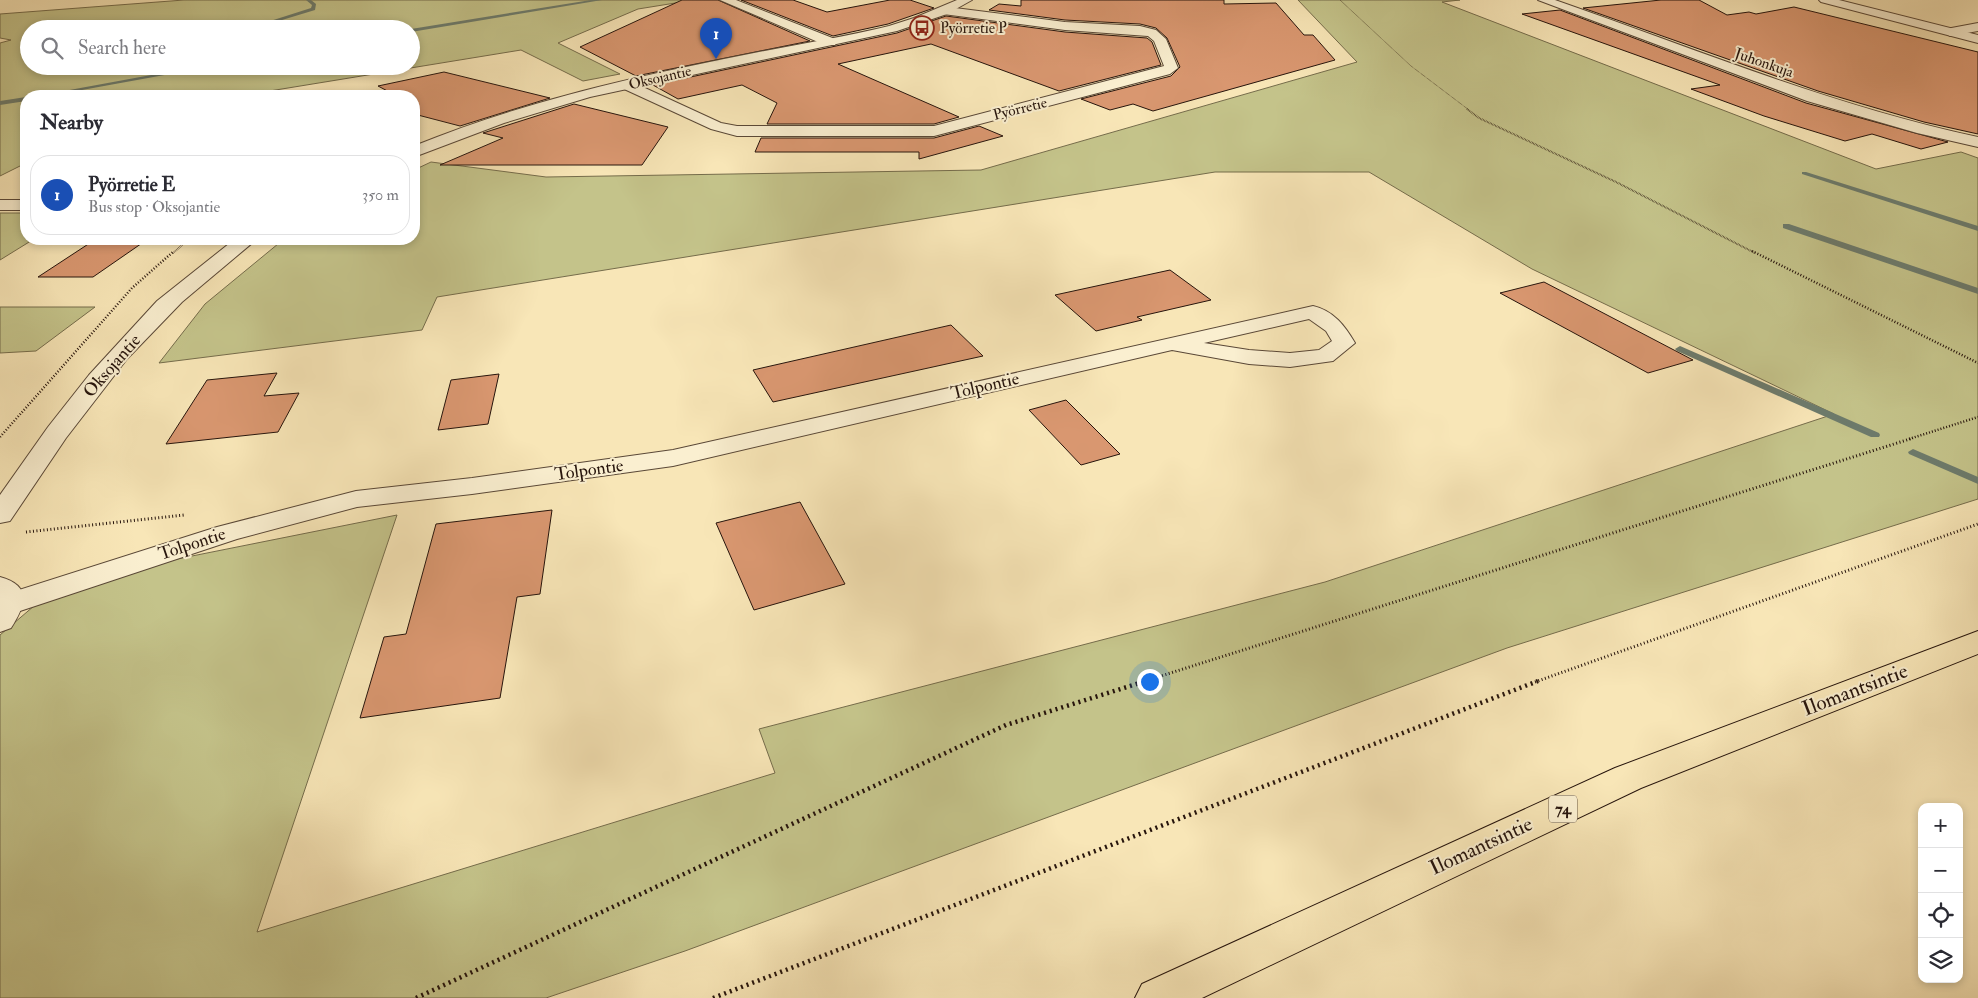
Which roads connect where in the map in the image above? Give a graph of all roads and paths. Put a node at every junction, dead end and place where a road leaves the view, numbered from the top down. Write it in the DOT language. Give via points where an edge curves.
graph roads {
  1 [pos="726,0"];
  2 [pos="966,0"];
  3 [pos="1340,0"];
  4 [pos="1544,0"];
  5 [pos="1825,0"];
  6 [pos="947,11"];
  7 [pos="1978,27"];
  8 [pos="1950,32"];
  9 [pos="1978,39"];
  10 [pos="830,42"];
  11 [pos="627,85"];
  12 [pos="1978,142"];
  13 [pos="420,150"];
  14 [pos="0,205"];
  15 [pos="20,205"];
  16 [pos="182,245"];
  17 [pos="241,245"];
  18 [pos="1172,342"];
  19 [pos="1978,363"];
  20 [pos="1978,417"];
  21 [pos="0,437"];
  22 [pos="0,515"];
  23 [pos="1978,524"];
  24 [pos="19,533"];
  25 [pos="227,533"];
  26 [pos="3,604"];
  27 [pos="1978,642"];
  28 [pos="416,998"];
  29 [pos="713,998"];
  30 [pos="1157,998"];
  1 -- 10 [label="street"];
  2 -- 6 [label="street, Oksojantie"];
  3 -- 19 [label="path" via="1411,66 1480,118 1616,182"];
  4 -- 12 [label="street, Juhonkuja" via="1797,92 1940,135"];
  5 -- 8 [label="street"];
  6 -- 10 [label="street, Oksojantie" via="884,31"];
  6 -- 11 [label="street, Pyörretie" via="1046,24 1140,30 1160,39 1171,68 934,131 737,131 716,126"];
  7 -- 8 [label="street"];
  8 -- 9 [label="street"];
  10 -- 11 [label="street, Oksojantie"];
  11 -- 13 [label="street, Oksojantie" via="556,102"];
  14 -- 15 [label="street"];
  16 -- 21 [label="path" via="132,288"];
  17 -- 22 [label="street, Oksojantie" via="166,306 133,340 53,436"];
  18 -- 18 [label="street, Tolpontie" via="1284,360 1326,356 1344,343 1335,327 1314,312"];
  18 -- 25 [label="street, Tolpontie" via="673,458 356,499"];
  20 -- 28 [label="path" via="1006,725"];
  23 -- 29 [label="path" via="1545,678"];
  24 -- 25 [label="path" via="182,515 208,518"];
  25 -- 26 [label="street, Tolpontie"];
  27 -- 30 [label="main road, Ilomantsintie / 74" via="1628,778"];
}
